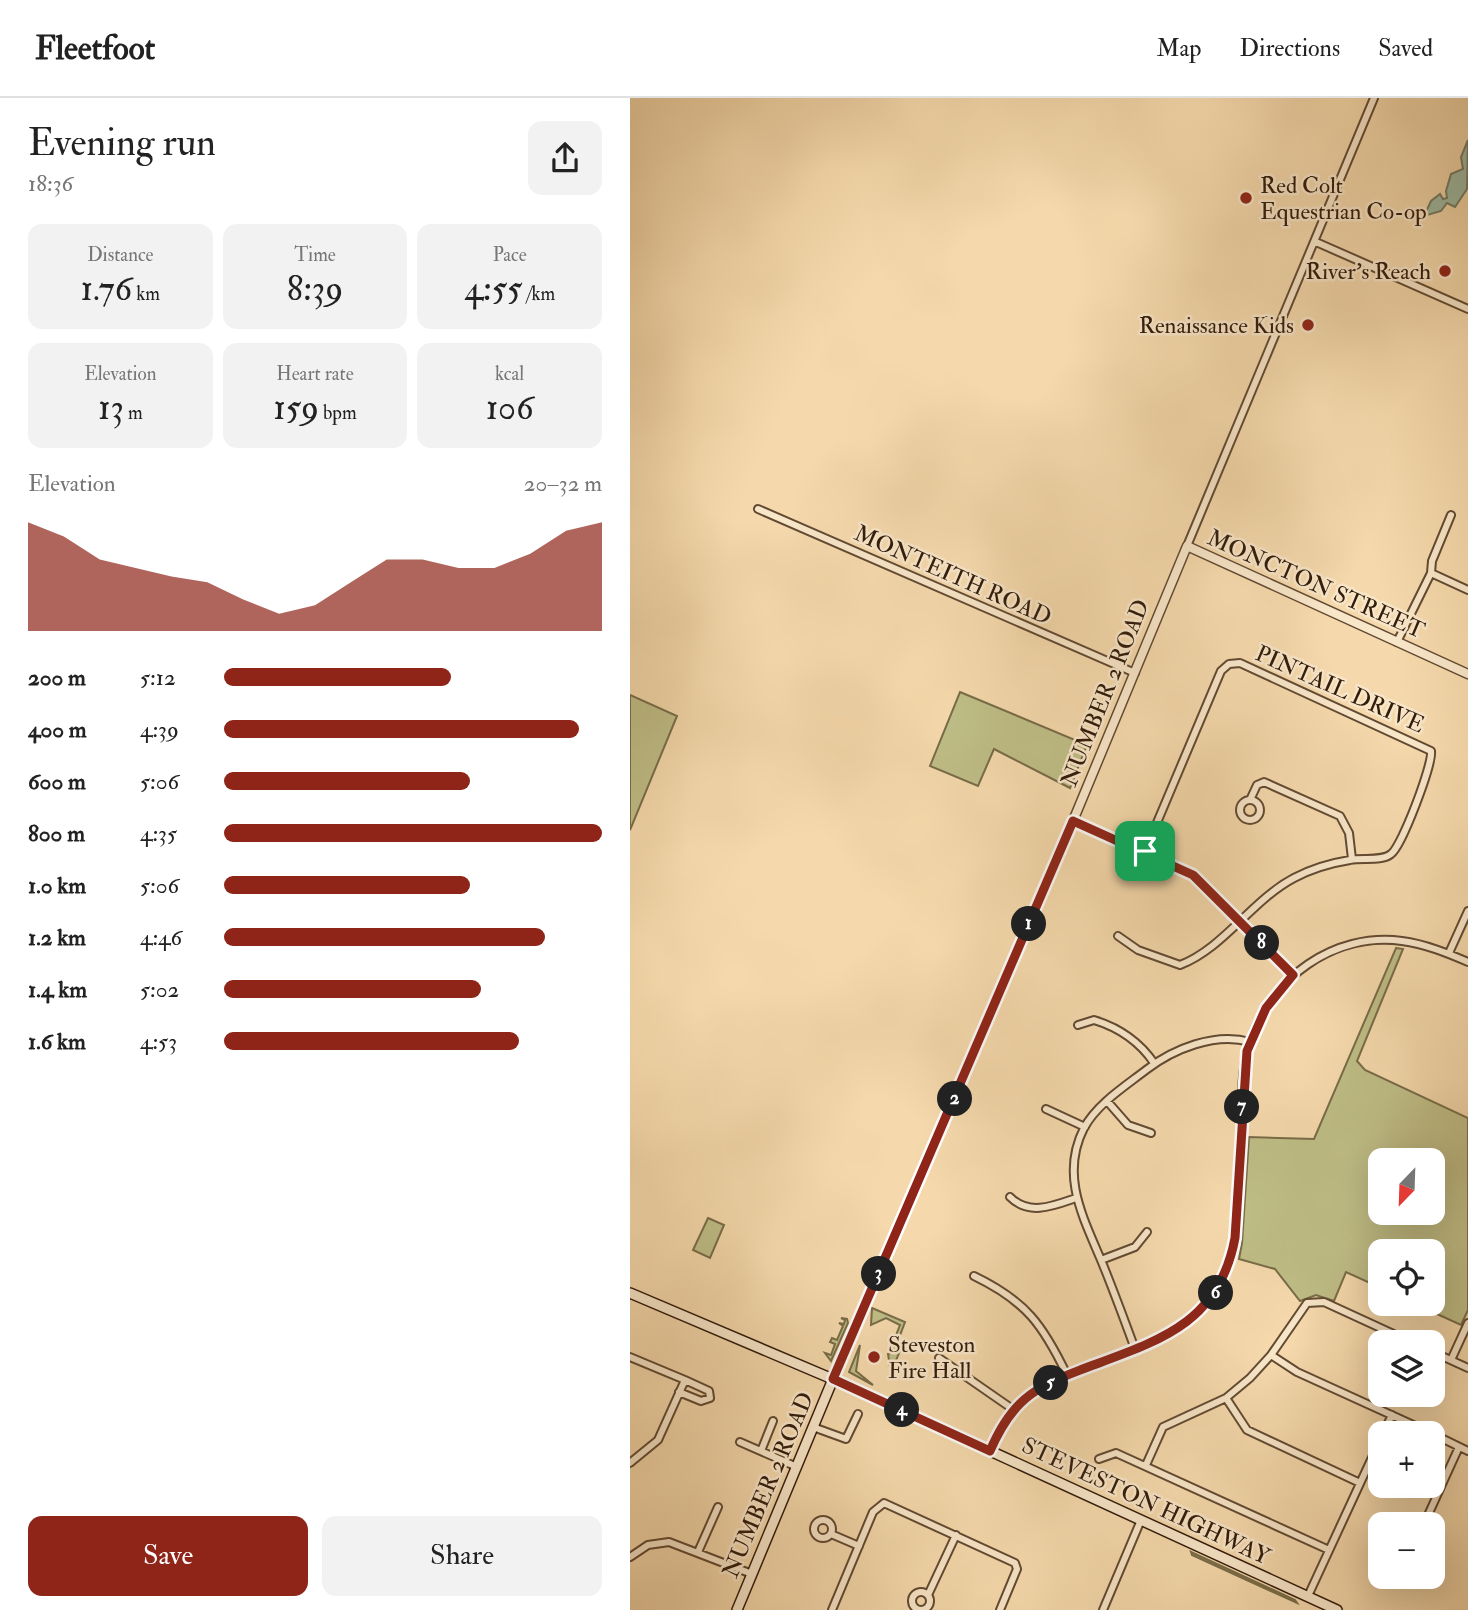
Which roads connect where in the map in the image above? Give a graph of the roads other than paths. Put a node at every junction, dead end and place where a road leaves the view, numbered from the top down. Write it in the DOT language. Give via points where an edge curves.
graph roads {
  1 [pos="1374,98"];
  2 [pos="1316,242"];
  3 [pos="1468,309"];
  4 [pos="758,509"];
  5 [pos="1451,515"];
  6 [pos="1187,546"];
  7 [pos="1431,572"];
  8 [pos="1468,590"];
  9 [pos="1397,642"];
  10 [pos="1135,673"];
  11 [pos="1468,674"];
  12 [pos="1250,800"];
  13 [pos="1073,821"];
  14 [pos="1145,851"];
  15 [pos="1352,859"];
  16 [pos="1468,911"];
  17 [pos="1238,920"];
  18 [pos="1118,936"];
  19 [pos="1450,953"];
  20 [pos="1468,962"];
  21 [pos="1293,975"];
  22 [pos="1078,1025"];
  23 [pos="1250,1042"];
  24 [pos="1154,1063"];
  25 [pos="1107,1101"];
  26 [pos="1046,1109"];
  27 [pos="1085,1126"];
  28 [pos="1151,1133"];
  29 [pos="1010,1197"];
  30 [pos="1076,1198"];
  31 [pos="1147,1232"];
  32 [pos="1101,1260"];
  33 [pos="974,1276"];
  34 [pos="630,1293"];
  35 [pos="1468,1322"];
  36 [pos="1385,1330"];
  37 [pos="1136,1349"];
  38 [pos="1271,1355"];
  39 [pos="630,1357"];
  40 [pos="1445,1357"];
  41 [pos="939,1358"];
  42 [pos="1451,1360"];
  43 [pos="1468,1368"];
  44 [pos="1067,1375"];
  45 [pos="833,1379"];
  46 [pos="685,1380"];
  47 [pos="680,1392"];
  48 [pos="1226,1398"];
  49 [pos="1014,1410"];
  50 [pos="858,1414"];
  51 [pos="1392,1415"];
  52 [pos="773,1421"];
  53 [pos="1389,1421"];
  54 [pos="1405,1421"];
  55 [pos="813,1427"];
  56 [pos="1445,1440"];
  57 [pos="740,1442"];
  58 [pos="1459,1447"];
  59 [pos="761,1451"];
  60 [pos="990,1451"];
  61 [pos="1468,1451"];
  62 [pos="1099,1459"];
  63 [pos="630,1463"];
  64 [pos="1146,1465"];
  65 [pos="1368,1466"];
  66 [pos="797,1467"];
  67 [pos="1360,1483"];
  68 [pos="718,1507"];
  69 [pos="1429,1512"];
  70 [pos="1141,1520"];
  71 [pos="831,1534"];
  72 [pos="956,1535"];
  73 [pos="859,1546"];
  74 [pos="1329,1550"];
  75 [pos="698,1552"];
  76 [pos="630,1557"];
  77 [pos="752,1574"];
  78 [pos="928,1594"];
  79 [pos="1308,1597"];
  80 [pos="737,1610"];
  81 [pos="832,1610"];
  82 [pos="1000,1610"];
  83 [pos="1102,1610"];
  84 [pos="1337,1610"];
  1 -- 2 [label="street, NUMBER 2 ROAD"];
  2 -- 3 [label="street"];
  2 -- 6 [label="street, NUMBER 2 ROAD"];
  4 -- 10 [label="street, MONTEITH ROAD"];
  5 -- 7 [label="street"];
  6 -- 9 [label="street, MONCTON STREET"];
  6 -- 10 [label="street, NUMBER 2 ROAD"];
  7 -- 8 [label="street"];
  7 -- 9 [label="street"];
  9 -- 11 [label="street, MONCTON STREET"];
  10 -- 13 [label="street, NUMBER 2 ROAD"];
  12 -- 15 [label="street" via="1257,785 1264,782 1334,811 1346,822"];
  13 -- 14 [label="street"];
  13 -- 45 [label="street, NUMBER 2 ROAD"];
  14 -- 15 [label="street, PINTAIL DRIVE" via="1221,671 1240,663 1431,751 1398,847 1389,856"];
  14 -- 17 [label="street" via="1193,875"];
  15 -- 17 [label="street" via="1294,878"];
  16 -- 19 [label="street"];
  17 -- 18 [label="street" via="1217,941 1180,965 1138,950"];
  17 -- 21 [label="street"];
  19 -- 20 [label="street"];
  19 -- 21 [label="street" via="1403,941 1365,942 1315,959"];
  21 -- 23 [label="street" via="1266,1008"];
  22 -- 24 [label="street" via="1094,1020 1119,1030"];
  23 -- 24 [label="street" via="1192,1045"];
  23 -- 37 [label="street" via="1230,1264 1218,1290 1199,1313 1175,1331"];
  24 -- 25 [label="street"];
  25 -- 27 [label="street"];
  25 -- 28 [label="street" via="1128,1125"];
  26 -- 27 [label="street"];
  27 -- 30 [label="street" via="1074,1159"];
  29 -- 30 [label="street" via="1031,1208"];
  30 -- 32 [label="street"];
  31 -- 32 [label="street" via="1135,1247"];
  32 -- 37 [label="street"];
  33 -- 44 [label="street" via="1030,1312"];
  34 -- 45 [label="main road, STEVESTON HIGHWAY"];
  35 -- 42 [label="street"];
  36 -- 38 [label="street" via="1313,1300 1300,1308"];
  37 -- 44 [label="street"];
  38 -- 48 [label="street"];
  38 -- 51 [label="street" via="1297,1372"];
  39 -- 46 [label="street"];
  40 -- 42 [label="street"];
  41 -- 49 [label="street"];
  42 -- 43 [label="street"];
  44 -- 49 [label="street" via="1035,1391"];
  45 -- 55 [label="main road, NUMBER 2 ROAD"];
  45 -- 60 [label="main road, STEVESTON HIGHWAY"];
  46 -- 47 [label="street"];
  46 -- 47 [label="street" via="707,1389 710,1398 701,1401"];
  47 -- 63 [label="street" via="658,1440"];
  48 -- 64 [label="street" via="1163,1427"];
  48 -- 67 [label="street" via="1247,1430"];
  49 -- 60 [label="street"];
  50 -- 55 [label="street" via="846,1439"];
  51 -- 53 [label="street"];
  51 -- 54 [label="street"];
  52 -- 59 [label="street"];
  55 -- 66 [label="main road, NUMBER 2 ROAD"];
  56 -- 58 [label="street"];
  57 -- 59 [label="street"];
  58 -- 61 [label="street"];
  58 -- 69 [label="street"];
  59 -- 66 [label="street"];
  60 -- 70 [label="main road, STEVESTON HIGHWAY"];
  62 -- 64 [label="street" via="1116,1453"];
  64 -- 74 [label="street"];
  65 -- 67 [label="street"];
  66 -- 77 [label="main road, NUMBER 2 ROAD"];
  67 -- 74 [label="street"];
  68 -- 75 [label="street"];
  70 -- 79 [label="main road, STEVESTON HIGHWAY"];
  70 -- 83 [label="street"];
  71 -- 73 [label="street"];
  72 -- 73 [label="street" via="880,1504"];
  72 -- 78 [label="street"];
  72 -- 82 [label="street" via="1015,1563 1017,1569"];
  73 -- 81 [label="street"];
  74 -- 79 [label="street"];
  75 -- 76 [label="street" via="665,1541"];
  75 -- 77 [label="street"];
  77 -- 80 [label="main road, NUMBER 2 ROAD"];
  79 -- 84 [label="main road, STEVESTON HIGHWAY"];
}
